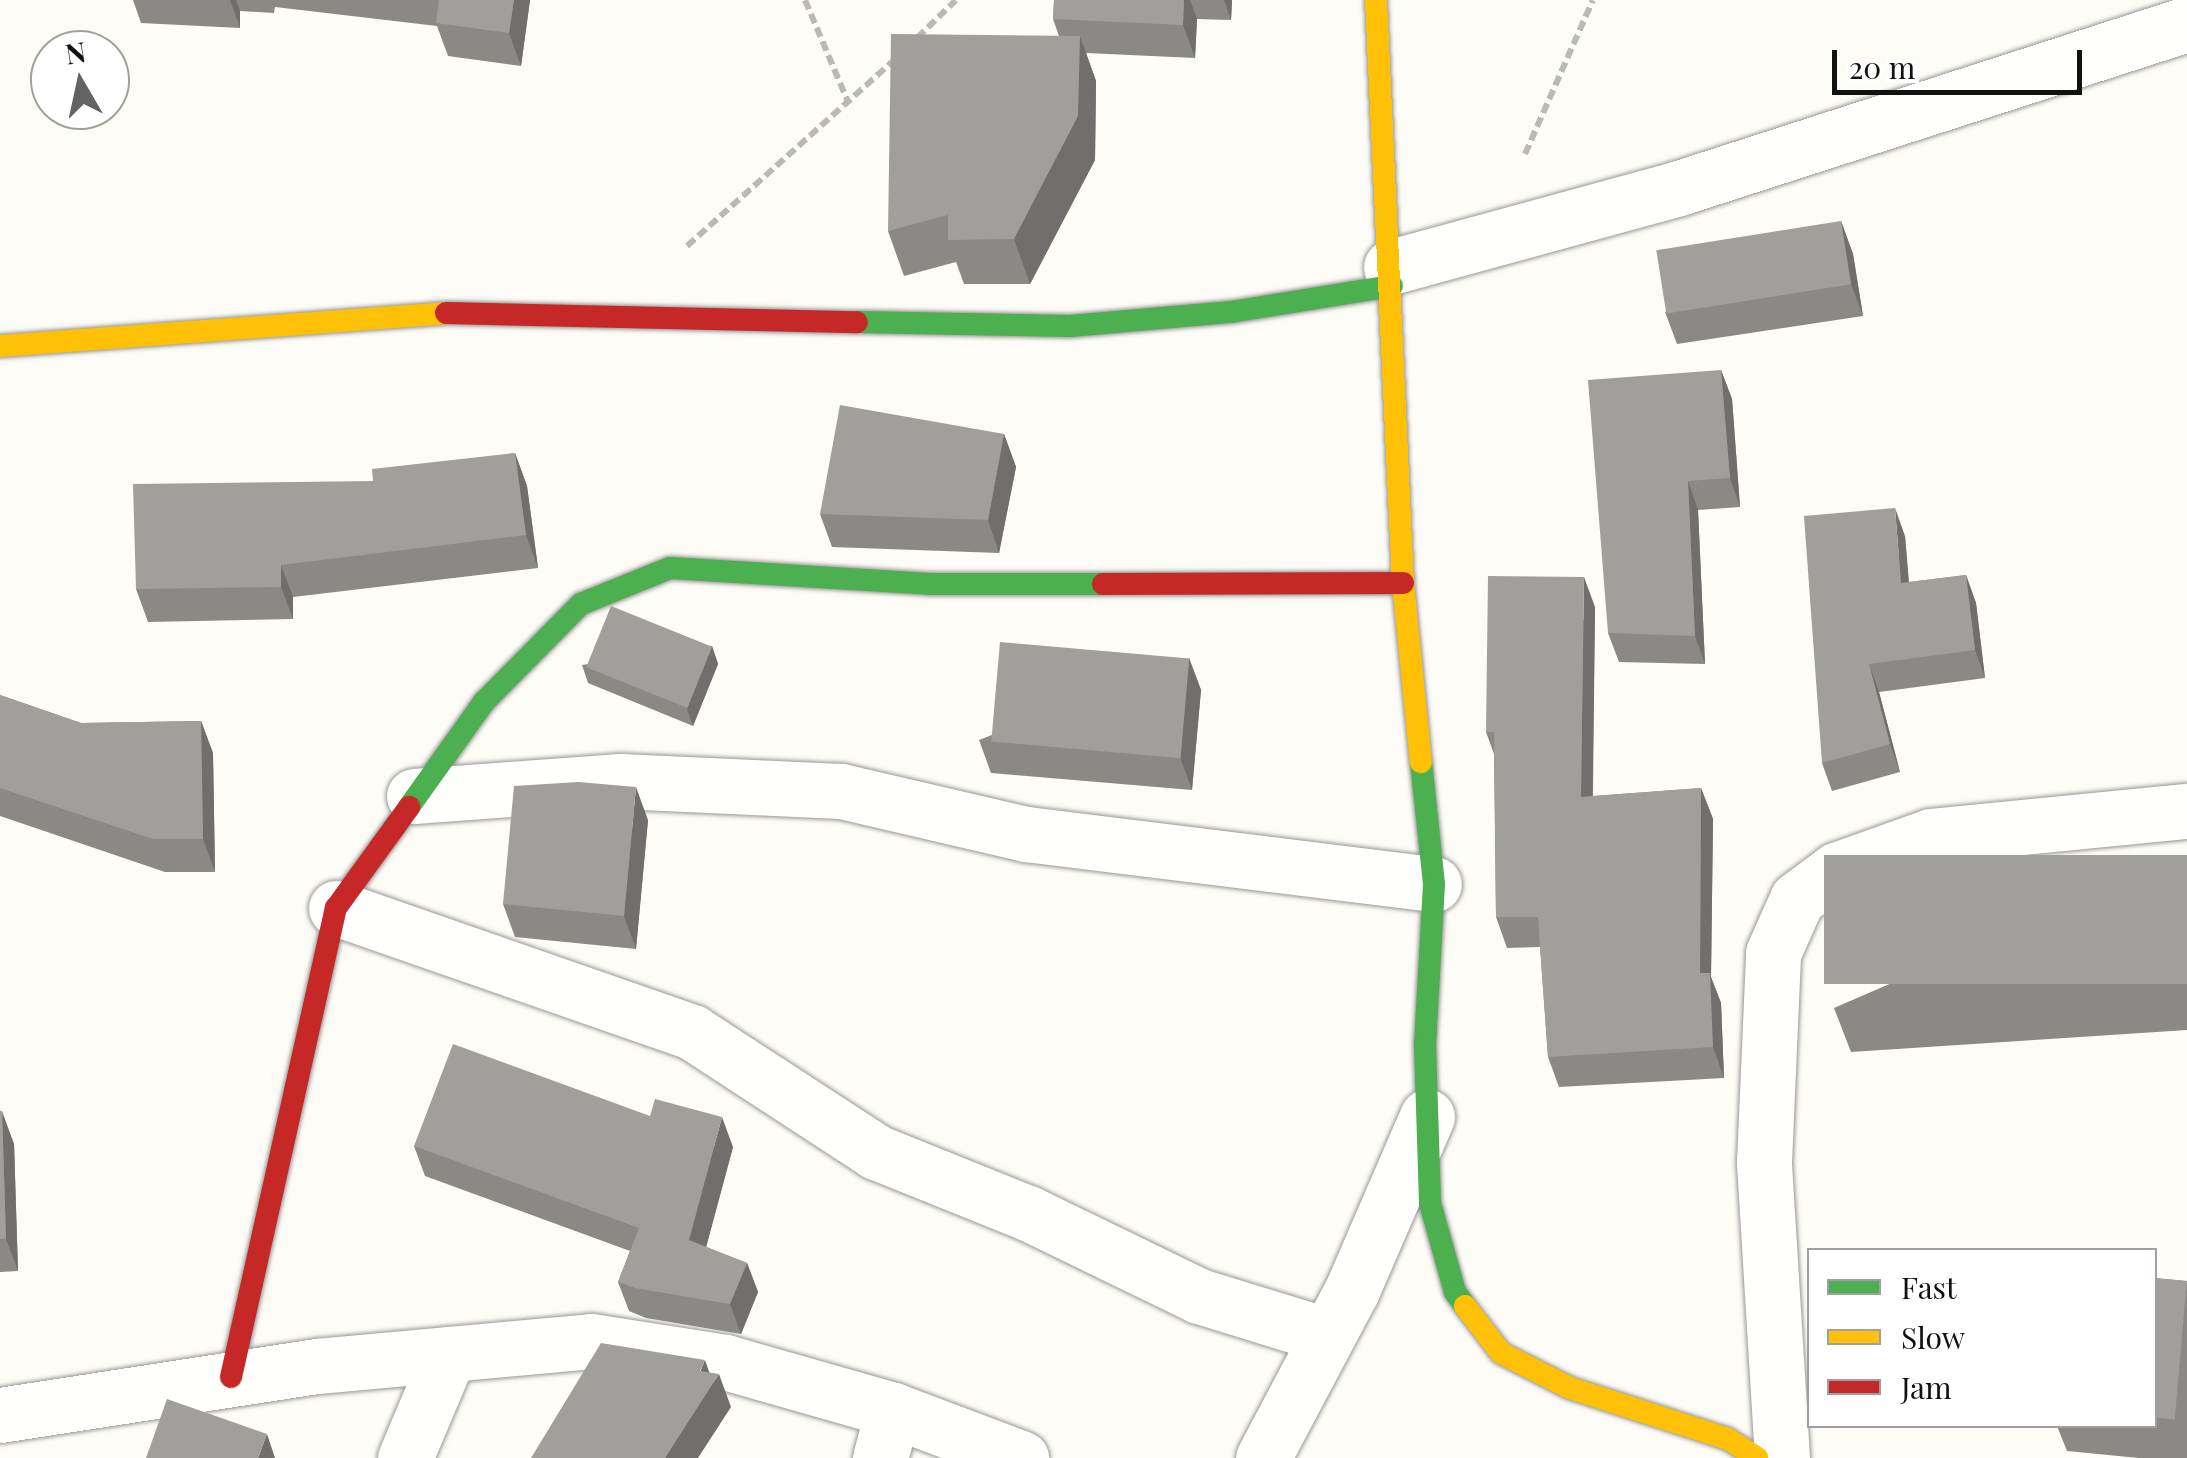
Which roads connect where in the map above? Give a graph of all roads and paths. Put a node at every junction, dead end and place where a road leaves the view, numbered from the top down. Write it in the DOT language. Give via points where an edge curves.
graph roads {
  1 [pos="806,0"];
  2 [pos="956,0"];
  3 [pos="1376,0"];
  4 [pos="2187,24"];
  5 [pos="849,104"];
  6 [pos="1392,277"];
  7 [pos="605,313"];
  8 [pos="0,346"];
  9 [pos="1403,583"];
  10 [pos="414,796"];
  11 [pos="2187,810"];
  12 [pos="1434,884"];
  13 [pos="336,908"];
  14 [pos="1427,1116"];
  15 [pos="1326,1335"];
  16 [pos="449,1354"];
  17 [pos="231,1377"];
  18 [pos="0,1415"];
  19 [pos="886,1434"];
  20 [pos="405,1458"];
  21 [pos="1021,1458"];
  22 [pos="1263,1458"];
  23 [pos="1758,1458"];
  24 [pos="1782,1458"];
  1 -- 5 [label="path"];
  2 -- 5 [label="path"];
  3 -- 6 [label="street"];
  4 -- 6 [label="street"];
  5 -- 7 [label="path"];
  6 -- 7 [label="street" via="1231,312 1070,326"];
  6 -- 9 [label="street"];
  7 -- 8 [label="street" via="423,313"];
  9 -- 10 [label="street" via="930,584 670,568 581,604 484,702"];
  9 -- 12 [label="street"];
  10 -- 12 [label="street" via="620,781 841,791 1026,834"];
  10 -- 13 [label="street"];
  11 -- 24 [label="street" via="1931,836 1836,870 1797,899 1773,953 1764,1162"];
  12 -- 14 [label="street"];
  13 -- 15 [label="street" via="692,1032 876,1152 1028,1213 1199,1296"];
  13 -- 17 [label="street"];
  14 -- 15 [label="street"];
  14 -- 23 [label="street" via="1430,1203 1455,1292 1501,1353 1570,1388 1728,1439"];
  15 -- 22 [label="street"];
  16 -- 17 [label="street"];
  16 -- 19 [label="street" via="591,1341 725,1362"];
  16 -- 20 [label="street"];
  17 -- 18 [label="street"];
  19 -- 21 [label="street"];
}
